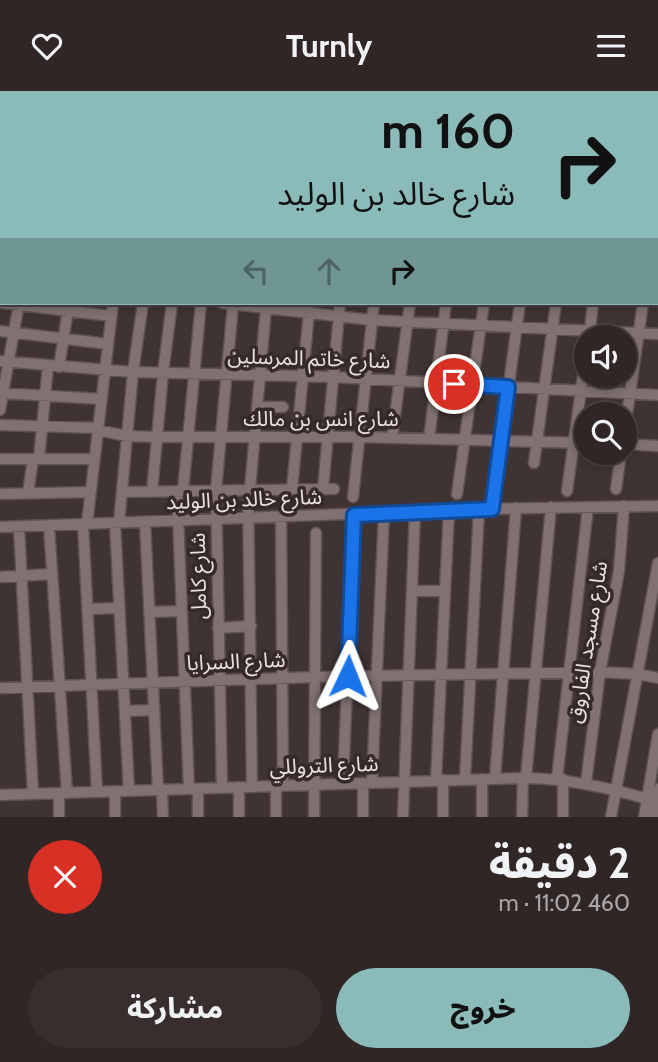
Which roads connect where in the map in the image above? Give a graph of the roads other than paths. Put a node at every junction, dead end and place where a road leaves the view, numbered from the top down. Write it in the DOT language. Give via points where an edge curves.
graph roads {
  1 [pos="19,305"];
  2 [pos="35,305"];
  3 [pos="113,305"];
  4 [pos="143,305"];
  5 [pos="172,305"];
  6 [pos="201,305"];
  7 [pos="228,305"];
  8 [pos="237,305"];
  9 [pos="340,305"];
  10 [pos="374,305"];
  11 [pos="410,305"];
  12 [pos="446,305"];
  13 [pos="484,305"];
  14 [pos="520,305"];
  15 [pos="556,305"];
  16 [pos="593,305"];
  17 [pos="643,305"];
  18 [pos="68,307"];
  19 [pos="265,308"];
  20 [pos="309,312"];
  21 [pos="111,316"];
  22 [pos="339,316"];
  23 [pos="372,320"];
  24 [pos="408,322"];
  25 [pos="443,323"];
  26 [pos="590,325"];
  27 [pos="481,326"];
  28 [pos="517,328"];
  29 [pos="552,330"];
  30 [pos="0,331"];
  31 [pos="574,332"];
  32 [pos="12,333"];
  33 [pos="639,333"];
  34 [pos="658,334"];
  35 [pos="63,339"];
  36 [pos="108,344"];
  37 [pos="3,362"];
  38 [pos="53,366"];
  39 [pos="105,370"];
  40 [pos="133,372"];
  41 [pos="163,373"];
  42 [pos="194,373"];
  43 [pos="227,373"];
  44 [pos="260,374"];
  45 [pos="303,376"];
  46 [pos="333,377"];
  47 [pos="365,379"];
  48 [pos="401,381"];
  49 [pos="435,383"];
  50 [pos="473,384"];
  51 [pos="508,387"];
  52 [pos="582,388"];
  53 [pos="544,389"];
  54 [pos="581,392"];
  55 [pos="1,393"];
  56 [pos="630,394"];
  57 [pos="658,395"];
  58 [pos="45,396"];
  59 [pos="101,399"];
  60 [pos="580,402"];
  61 [pos="629,402"];
  62 [pos="257,407"];
  63 [pos="283,407"];
  64 [pos="0,410"];
  65 [pos="0,425"];
  66 [pos="42,426"];
  67 [pos="97,429"];
  68 [pos="127,436"];
  69 [pos="296,436"];
  70 [pos="156,437"];
  71 [pos="188,437"];
  72 [pos="221,437"];
  73 [pos="254,437"];
  74 [pos="327,437"];
  75 [pos="360,437"];
  76 [pos="392,438"];
  77 [pos="429,439"];
  78 [pos="465,440"];
  79 [pos="501,441"];
  80 [pos="537,442"];
  81 [pos="574,443"];
  82 [pos="637,445"];
  83 [pos="658,446"];
  84 [pos="0,459"];
  85 [pos="36,459"];
  86 [pos="94,459"];
  87 [pos="534,463"];
  88 [pos="619,465"];
  89 [pos="249,489"];
  90 [pos="292,489"];
  91 [pos="323,489"];
  92 [pos="334,489"];
  93 [pos="616,489"];
  94 [pos="216,490"];
  95 [pos="180,491"];
  96 [pos="567,491"];
  97 [pos="90,492"];
  98 [pos="122,492"];
  99 [pos="152,492"];
  100 [pos="28,493"];
  101 [pos="0,494"];
  102 [pos="457,494"];
  103 [pos="353,497"];
  104 [pos="624,506"];
  105 [pos="658,506"];
  106 [pos="551,507"];
  107 [pos="588,507"];
  108 [pos="516,508"];
  109 [pos="479,509"];
  110 [pos="492,509"];
  111 [pos="449,510"];
  112 [pos="415,512"];
  113 [pos="384,513"];
  114 [pos="354,515"];
  115 [pos="281,517"];
  116 [pos="249,519"];
  117 [pos="216,520"];
  118 [pos="178,521"];
  119 [pos="145,522"];
  120 [pos="117,523"];
  121 [pos="85,524"];
  122 [pos="49,526"];
  123 [pos="0,527"];
  124 [pos="19,527"];
  125 [pos="316,533"];
  126 [pos="658,563"];
  127 [pos="52,574"];
  128 [pos="22,576"];
  129 [pos="0,577"];
  130 [pos="412,591"];
  131 [pos="445,591"];
  132 [pos="88,608"];
  133 [pos="119,608"];
  134 [pos="182,611"];
  135 [pos="149,612"];
  136 [pos="251,626"];
  137 [pos="218,628"];
  138 [pos="600,672"];
  139 [pos="568,673"];
  140 [pos="503,674"];
  141 [pos="536,674"];
  142 [pos="638,674"];
  143 [pos="441,675"];
  144 [pos="471,675"];
  145 [pos="348,676"];
  146 [pos="377,676"];
  147 [pos="408,676"];
  148 [pos="315,677"];
  149 [pos="282,678"];
  150 [pos="658,678"];
  151 [pos="250,679"];
  152 [pos="220,680"];
  153 [pos="185,682"];
  154 [pos="153,683"];
  155 [pos="123,684"];
  156 [pos="92,686"];
  157 [pos="27,687"];
  158 [pos="60,687"];
  159 [pos="0,688"];
  160 [pos="154,709"];
  161 [pos="125,711"];
  162 [pos="658,734"];
  163 [pos="495,778"];
  164 [pos="525,778"];
  165 [pos="465,779"];
  166 [pos="482,779"];
  167 [pos="560,779"];
  168 [pos="439,780"];
  169 [pos="403,781"];
  170 [pos="368,782"];
  171 [pos="344,783"];
  172 [pos="586,783"];
  173 [pos="314,784"];
  174 [pos="279,785"];
  175 [pos="239,787"];
  176 [pos="253,787"];
  177 [pos="222,788"];
  178 [pos="194,789"];
  179 [pos="658,789"];
  180 [pos="160,790"];
  181 [pos="615,790"];
  182 [pos="129,791"];
  183 [pos="97,792"];
  184 [pos="115,792"];
  185 [pos="63,793"];
  186 [pos="33,794"];
  187 [pos="0,795"];
  188 [pos="647,799"];
  189 [pos="59,817"];
  190 [pos="115,817"];
  191 [pos="163,817"];
  192 [pos="198,817"];
  193 [pos="239,817"];
  194 [pos="276,817"];
  195 [pos="314,817"];
  196 [pos="363,817"];
  197 [pos="403,817"];
  198 [pos="443,817"];
  199 [pos="482,817"];
  200 [pos="522,817"];
  201 [pos="563,817"];
  202 [pos="611,817"];
  203 [pos="644,817"];
  204 [pos="653,817"];
  1 -- 32 [label="street"];
  2 -- 18 [label="street"];
  3 -- 21 [label="street"];
  4 -- 40 [label="street"];
  5 -- 41 [label="street"];
  6 -- 42 [label="street"];
  7 -- 43 [label="street, شارع كامل"];
  8 -- 19 [label="street"];
  9 -- 22 [label="street"];
  10 -- 23 [label="street"];
  11 -- 24 [label="street"];
  12 -- 25 [label="street"];
  13 -- 27 [label="street"];
  14 -- 28 [label="street"];
  15 -- 29 [label="street"];
  16 -- 26 [label="street"];
  17 -- 33 [label="street"];
  18 -- 21 [label="street"];
  18 -- 35 [label="street"];
  19 -- 20 [label="street"];
  19 -- 44 [label="street"];
  20 -- 22 [label="street"];
  20 -- 45 [label="street"];
  21 -- 36 [label="street"];
  22 -- 23 [label="street"];
  22 -- 46 [label="street"];
  23 -- 24 [label="street"];
  23 -- 47 [label="street"];
  24 -- 25 [label="street"];
  24 -- 48 [label="street"];
  25 -- 27 [label="street"];
  25 -- 49 [label="street"];
  27 -- 28 [label="street"];
  27 -- 50 [label="street"];
  28 -- 29 [label="street"];
  28 -- 51 [label="street"];
  29 -- 31 [label="street"];
  29 -- 53 [label="street"];
  30 -- 32 [label="street"];
  32 -- 35 [label="street"];
  32 -- 37 [label="street"];
  33 -- 34 [label="street"];
  33 -- 56 [label="street"];
  35 -- 36 [label="street"];
  35 -- 38 [label="street"];
  36 -- 39 [label="street"];
  37 -- 38 [label="street, شارع خاتم المرسلين"];
  37 -- 55 [label="street"];
  38 -- 39 [label="street, شارع خاتم المرسلين"];
  38 -- 58 [label="street"];
  39 -- 40 [label="street, شارع خاتم المرسلين"];
  39 -- 59 [label="street"];
  40 -- 41 [label="street, شارع خاتم المرسلين"];
  40 -- 68 [label="street"];
  41 -- 42 [label="street, شارع خاتم المرسلين"];
  41 -- 70 [label="street"];
  42 -- 43 [label="street, شارع خاتم المرسلين"];
  42 -- 71 [label="street"];
  43 -- 44 [label="street, شارع خاتم المرسلين"];
  43 -- 72 [label="street, شارع كامل"];
  44 -- 45 [label="street, شارع خاتم المرسلين"];
  44 -- 62 [label="street"];
  45 -- 46 [label="street, شارع خاتم المرسلين"];
  45 -- 69 [label="street"];
  46 -- 47 [label="street, شارع خاتم المرسلين"];
  46 -- 74 [label="street"];
  47 -- 48 [label="street, شارع خاتم المرسلين"];
  47 -- 75 [label="street"];
  48 -- 49 [label="street, شارع خاتم المرسلين"];
  48 -- 76 [label="street"];
  49 -- 50 [label="street, شارع خاتم المرسلين"];
  49 -- 77 [label="street"];
  50 -- 51 [label="street, شارع خاتم المرسلين"];
  50 -- 78 [label="street"];
  51 -- 53 [label="street, شارع خاتم المرسلين"];
  51 -- 79 [label="street"];
  52 -- 54 [label="street"];
  53 -- 54 [label="street, شارع خاتم المرسلين"];
  53 -- 80 [label="street"];
  54 -- 56 [label="street, شارع خاتم المرسلين"];
  54 -- 60 [label="street"];
  55 -- 58 [label="street"];
  55 -- 64 [label="street"];
  56 -- 57 [label="street, شارع خاتم المرسلين"];
  56 -- 61 [label="street"];
  58 -- 59 [label="street"];
  58 -- 66 [label="street"];
  59 -- 67 [label="street"];
  62 -- 63 [label="street"];
  62 -- 73 [label="street"];
  65 -- 66 [label="street, شارع انس بن مالك"];
  66 -- 67 [label="street, شارع انس بن مالك"];
  66 -- 85 [label="street"];
  67 -- 68 [label="street, شارع انس بن مالك"];
  67 -- 86 [label="street"];
  68 -- 70 [label="street, شارع انس بن مالك"];
  68 -- 98 [label="street"];
  69 -- 73 [label="street, شارع انس بن مالك"];
  69 -- 74 [label="street, شارع انس بن مالك"];
  69 -- 90 [label="street"];
  70 -- 71 [label="street, شارع انس بن مالك"];
  70 -- 99 [label="street"];
  71 -- 72 [label="street, شارع انس بن مالك"];
  71 -- 95 [label="street"];
  72 -- 73 [label="street, شارع انس بن مالك"];
  72 -- 94 [label="street, شارع كامل"];
  73 -- 89 [label="street"];
  74 -- 75 [label="street, شارع انس بن مالك"];
  74 -- 91 [label="street"];
  75 -- 76 [label="street, شارع انس بن مالك"];
  75 -- 103 [label="street"];
  76 -- 77 [label="street, شارع انس بن مالك"];
  77 -- 78 [label="street, شارع انس بن مالك"];
  78 -- 79 [label="street, شارع انس بن مالك"];
  78 -- 102 [label="street"];
  79 -- 80 [label="street, شارع انس بن مالك"];
  79 -- 110 [label="street"];
  80 -- 81 [label="street, شارع انس بن مالك"];
  80 -- 87 [label="street"];
  81 -- 96 [label="street"];
  82 -- 83 [label="street"];
  84 -- 85 [label="street"];
  85 -- 86 [label="street"];
  85 -- 100 [label="street"];
  86 -- 97 [label="street"];
  88 -- 93 [label="street"];
  89 -- 90 [label="street"];
  89 -- 94 [label="street"];
  89 -- 116 [label="street"];
  90 -- 91 [label="street"];
  91 -- 92 [label="street"];
  94 -- 95 [label="street"];
  94 -- 117 [label="street, شارع كامل"];
  95 -- 99 [label="street"];
  95 -- 118 [label="street"];
  97 -- 100 [label="street"];
  97 -- 121 [label="street"];
  98 -- 99 [label="street"];
  98 -- 120 [label="street"];
  100 -- 101 [label="street"];
  104 -- 105 [label="street, شارع خالد بن الوليد"];
  104 -- 107 [label="street, شارع خالد بن الوليد"];
  104 -- 138 [label="street, شارع مسجد الفاروق" via="619,571"];
  106 -- 107 [label="street, شارع خالد بن الوليد"];
  106 -- 108 [label="street, شارع خالد بن الوليد"];
  106 -- 141 [label="street"];
  107 -- 139 [label="street"];
  108 -- 110 [label="street, شارع خالد بن الوليد"];
  108 -- 140 [label="street"];
  109 -- 110 [label="street, شارع خالد بن الوليد"];
  109 -- 111 [label="street, شارع خالد بن الوليد"];
  109 -- 144 [label="street"];
  111 -- 112 [label="street, شارع خالد بن الوليد"];
  111 -- 131 [label="street"];
  112 -- 113 [label="street, شارع خالد بن الوليد"];
  112 -- 130 [label="street"];
  113 -- 114 [label="street, شارع خالد بن الوليد"];
  113 -- 146 [label="street"];
  114 -- 115 [label="street, شارع خالد بن الوليد"];
  114 -- 145 [label="street"];
  115 -- 116 [label="street, شارع خالد بن الوليد"];
  115 -- 149 [label="street"];
  116 -- 117 [label="street, شارع خالد بن الوليد"];
  116 -- 136 [label="street"];
  117 -- 118 [label="street, شارع خالد بن الوليد"];
  117 -- 137 [label="street, شارع كامل"];
  118 -- 119 [label="street, شارع خالد بن الوليد"];
  118 -- 134 [label="street"];
  119 -- 120 [label="street, شارع خالد بن الوليد"];
  119 -- 135 [label="street"];
  120 -- 121 [label="street, شارع خالد بن الوليد"];
  120 -- 133 [label="street"];
  121 -- 122 [label="street, شارع خالد بن الوليد"];
  121 -- 132 [label="street"];
  122 -- 124 [label="street, شارع خالد بن الوليد"];
  122 -- 127 [label="street"];
  123 -- 124 [label="street, شارع خالد بن الوليد"];
  124 -- 128 [label="street"];
  125 -- 148 [label="street"];
  126 -- 142 [label="street"];
  127 -- 128 [label="street"];
  127 -- 158 [label="street"];
  128 -- 129 [label="street"];
  128 -- 157 [label="street"];
  130 -- 131 [label="street"];
  130 -- 147 [label="street"];
  131 -- 143 [label="street"];
  132 -- 133 [label="street"];
  132 -- 156 [label="street"];
  133 -- 155 [label="street"];
  134 -- 135 [label="street"];
  134 -- 153 [label="street"];
  135 -- 154 [label="street"];
  136 -- 137 [label="street"];
  136 -- 151 [label="street"];
  137 -- 152 [label="street, شارع كامل"];
  138 -- 139 [label="street, شارع السرايا"];
  138 -- 142 [label="street, شارع السرايا"];
  138 -- 172 [label="street, شارع مسجد الفاروق"];
  139 -- 141 [label="street, شارع السرايا"];
  139 -- 167 [label="street"];
  140 -- 141 [label="street, شارع السرايا"];
  140 -- 144 [label="street, شارع السرايا"];
  140 -- 163 [label="street"];
  141 -- 164 [label="street"];
  142 -- 150 [label="street, شارع السرايا"];
  142 -- 181 [label="street"];
  143 -- 144 [label="street, شارع السرايا"];
  143 -- 147 [label="street, شارع السرايا"];
  143 -- 168 [label="street"];
  144 -- 165 [label="street"];
  145 -- 146 [label="street, شارع السرايا"];
  145 -- 148 [label="street, شارع السرايا"];
  145 -- 171 [label="street"];
  146 -- 147 [label="street, شارع السرايا"];
  146 -- 170 [label="street"];
  147 -- 169 [label="street"];
  148 -- 149 [label="street, شارع السرايا"];
  148 -- 173 [label="street"];
  149 -- 151 [label="street, شارع السرايا"];
  149 -- 174 [label="street"];
  151 -- 152 [label="street, شارع السرايا"];
  151 -- 176 [label="street"];
  152 -- 153 [label="street, شارع السرايا"];
  152 -- 177 [label="street, شارع كامل"];
  153 -- 154 [label="street, شارع السرايا"];
  153 -- 178 [label="street"];
  154 -- 155 [label="street, شارع السرايا"];
  154 -- 160 [label="street"];
  155 -- 156 [label="street, شارع السرايا"];
  155 -- 161 [label="street"];
  156 -- 158 [label="street, شارع السرايا"];
  156 -- 183 [label="street"];
  157 -- 158 [label="street, شارع السرايا"];
  157 -- 159 [label="street, شارع السرايا"];
  157 -- 186 [label="street"];
  158 -- 185 [label="street"];
  160 -- 161 [label="street"];
  160 -- 180 [label="street"];
  161 -- 182 [label="street"];
  162 -- 188 [label="street"];
  163 -- 164 [label="street, شارع التروللي"];
  163 -- 166 [label="street, شارع التروللي"];
  164 -- 167 [label="street, شارع التروللي"];
  164 -- 200 [label="street"];
  165 -- 166 [label="street, شارع التروللي"];
  165 -- 168 [label="street, شارع التروللي"];
  166 -- 199 [label="street"];
  167 -- 172 [label="street, شارع التروللي"];
  167 -- 201 [label="street"];
  168 -- 169 [label="street, شارع التروللي"];
  168 -- 198 [label="street"];
  169 -- 170 [label="street, شارع التروللي"];
  169 -- 197 [label="street"];
  170 -- 171 [label="street, شارع التروللي"];
  170 -- 196 [label="street"];
  171 -- 173 [label="street, شارع التروللي"];
  172 -- 181 [label="street, شارع التروللي"];
  173 -- 174 [label="street, شارع التروللي"];
  173 -- 195 [label="street"];
  174 -- 176 [label="street, شارع التروللي"];
  174 -- 194 [label="street"];
  175 -- 176 [label="street, شارع التروللي"];
  175 -- 177 [label="street, شارع التروللي"];
  175 -- 193 [label="street"];
  177 -- 178 [label="street, شارع التروللي"];
  178 -- 180 [label="street, شارع التروللي"];
  178 -- 192 [label="street"];
  179 -- 204 [label="street"];
  180 -- 182 [label="street, شارع التروللي"];
  180 -- 191 [label="street"];
  181 -- 188 [label="street, شارع التروللي"];
  181 -- 202 [label="street"];
  182 -- 184 [label="street, شارع التروللي"];
  183 -- 184 [label="street, شارع التروللي"];
  183 -- 185 [label="street, شارع التروللي"];
  184 -- 190 [label="street"];
  185 -- 186 [label="street, شارع التروللي"];
  185 -- 189 [label="street"];
  186 -- 187 [label="street, شارع التروللي"];
  188 -- 203 [label="street"];
}
